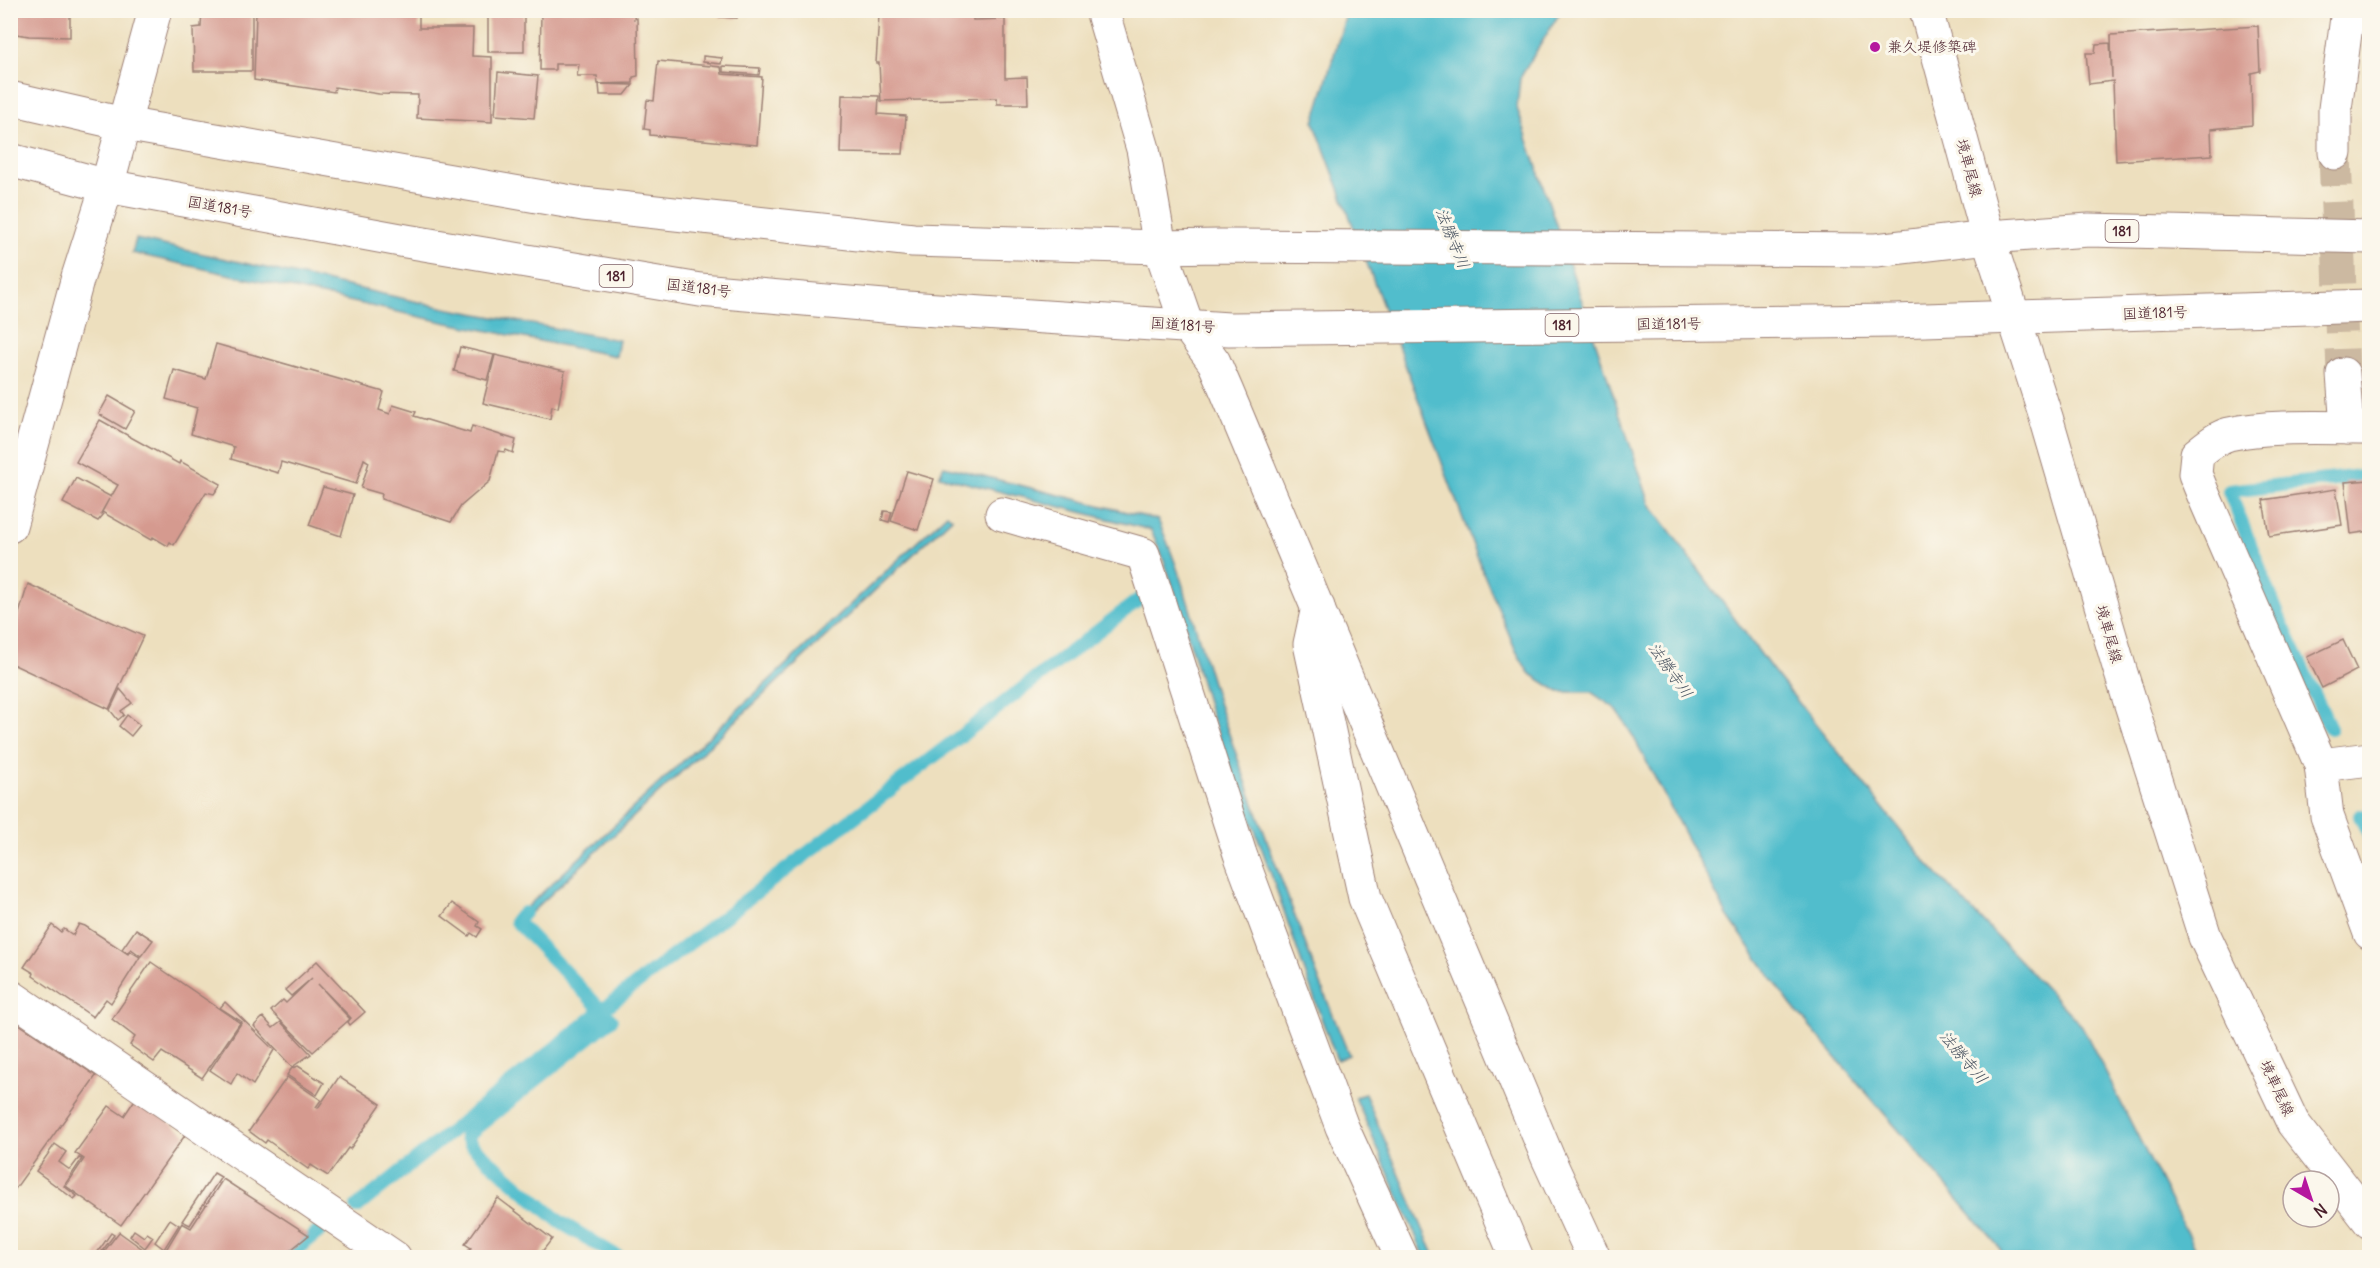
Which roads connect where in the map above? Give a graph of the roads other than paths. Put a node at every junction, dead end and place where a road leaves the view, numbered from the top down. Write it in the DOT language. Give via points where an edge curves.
graph roads {
  1 [pos="155,10"];
  2 [pos="1102,10"];
  3 [pos="1926,10"];
  4 [pos="2348,10"];
  5 [pos="10,98"];
  6 [pos="124,123"];
  7 [pos="2335,153"];
  8 [pos="10,160"];
  9 [pos="107,186"];
  10 [pos="1988,237"];
  11 [pos="2370,237"];
  12 [pos="1160,248"];
  13 [pos="2370,306"];
  14 [pos="2014,318"];
  15 [pos="1187,325"];
  16 [pos="2343,374"];
  17 [pos="2358,428"];
  18 [pos="1002,514"];
  19 [pos="10,526"];
  20 [pos="1318,607"];
  21 [pos="2370,759"];
  22 [pos="2321,765"];
  23 [pos="2370,933"];
  24 [pos="10,996"];
  25 [pos="2370,1222"];
  26 [pos="395,1257"];
  27 [pos="1402,1257"];
  28 [pos="1517,1257"];
  29 [pos="1594,1257"];
  1 -- 6 [label="main road"];
  2 -- 12 [label="main road" via="1143,149"];
  3 -- 10 [label="main road, 境車尾線"];
  4 -- 7 [label="main road" via="2335,109"];
  5 -- 6 [label="main road, 181"];
  6 -- 9 [label="main road"];
  6 -- 12 [label="main road, 181" via="583,204 913,240"];
  8 -- 9 [label="main road, 国道181号 / 181"];
  9 -- 15 [label="main road, 国道181号 / 181" via="700,290 907,308"];
  9 -- 19 [label="main road"];
  10 -- 11 [label="main road, 181" via="2089,230"];
  10 -- 12 [label="main road, 181" via="1876,250"];
  10 -- 14 [label="main road, 境車尾線"];
  12 -- 15 [label="main road"];
  13 -- 14 [label="main road, 国道181号 / 181"];
  14 -- 15 [label="main road, 国道181号 / 181" via="1229,329"];
  14 -- 25 [label="main road, 境車尾線" via="2205,937 2294,1123"];
  15 -- 20 [label="main road" via="1214,362"];
  16 -- 17 [label="main road"];
  17 -- 22 [label="main road" via="2278,429 2227,435 2198,454 2195,474"];
  18 -- 27 [label="main road" via="1143,554 1240,854 1342,1127"];
  20 -- 28 [label="main road" via="1310,644 1365,898"];
  20 -- 29 [label="main road" via="1548,1158"];
  21 -- 22 [label="main road"];
  22 -- 23 [label="main road" via="2327,816"];
  24 -- 26 [label="main road"];
}
